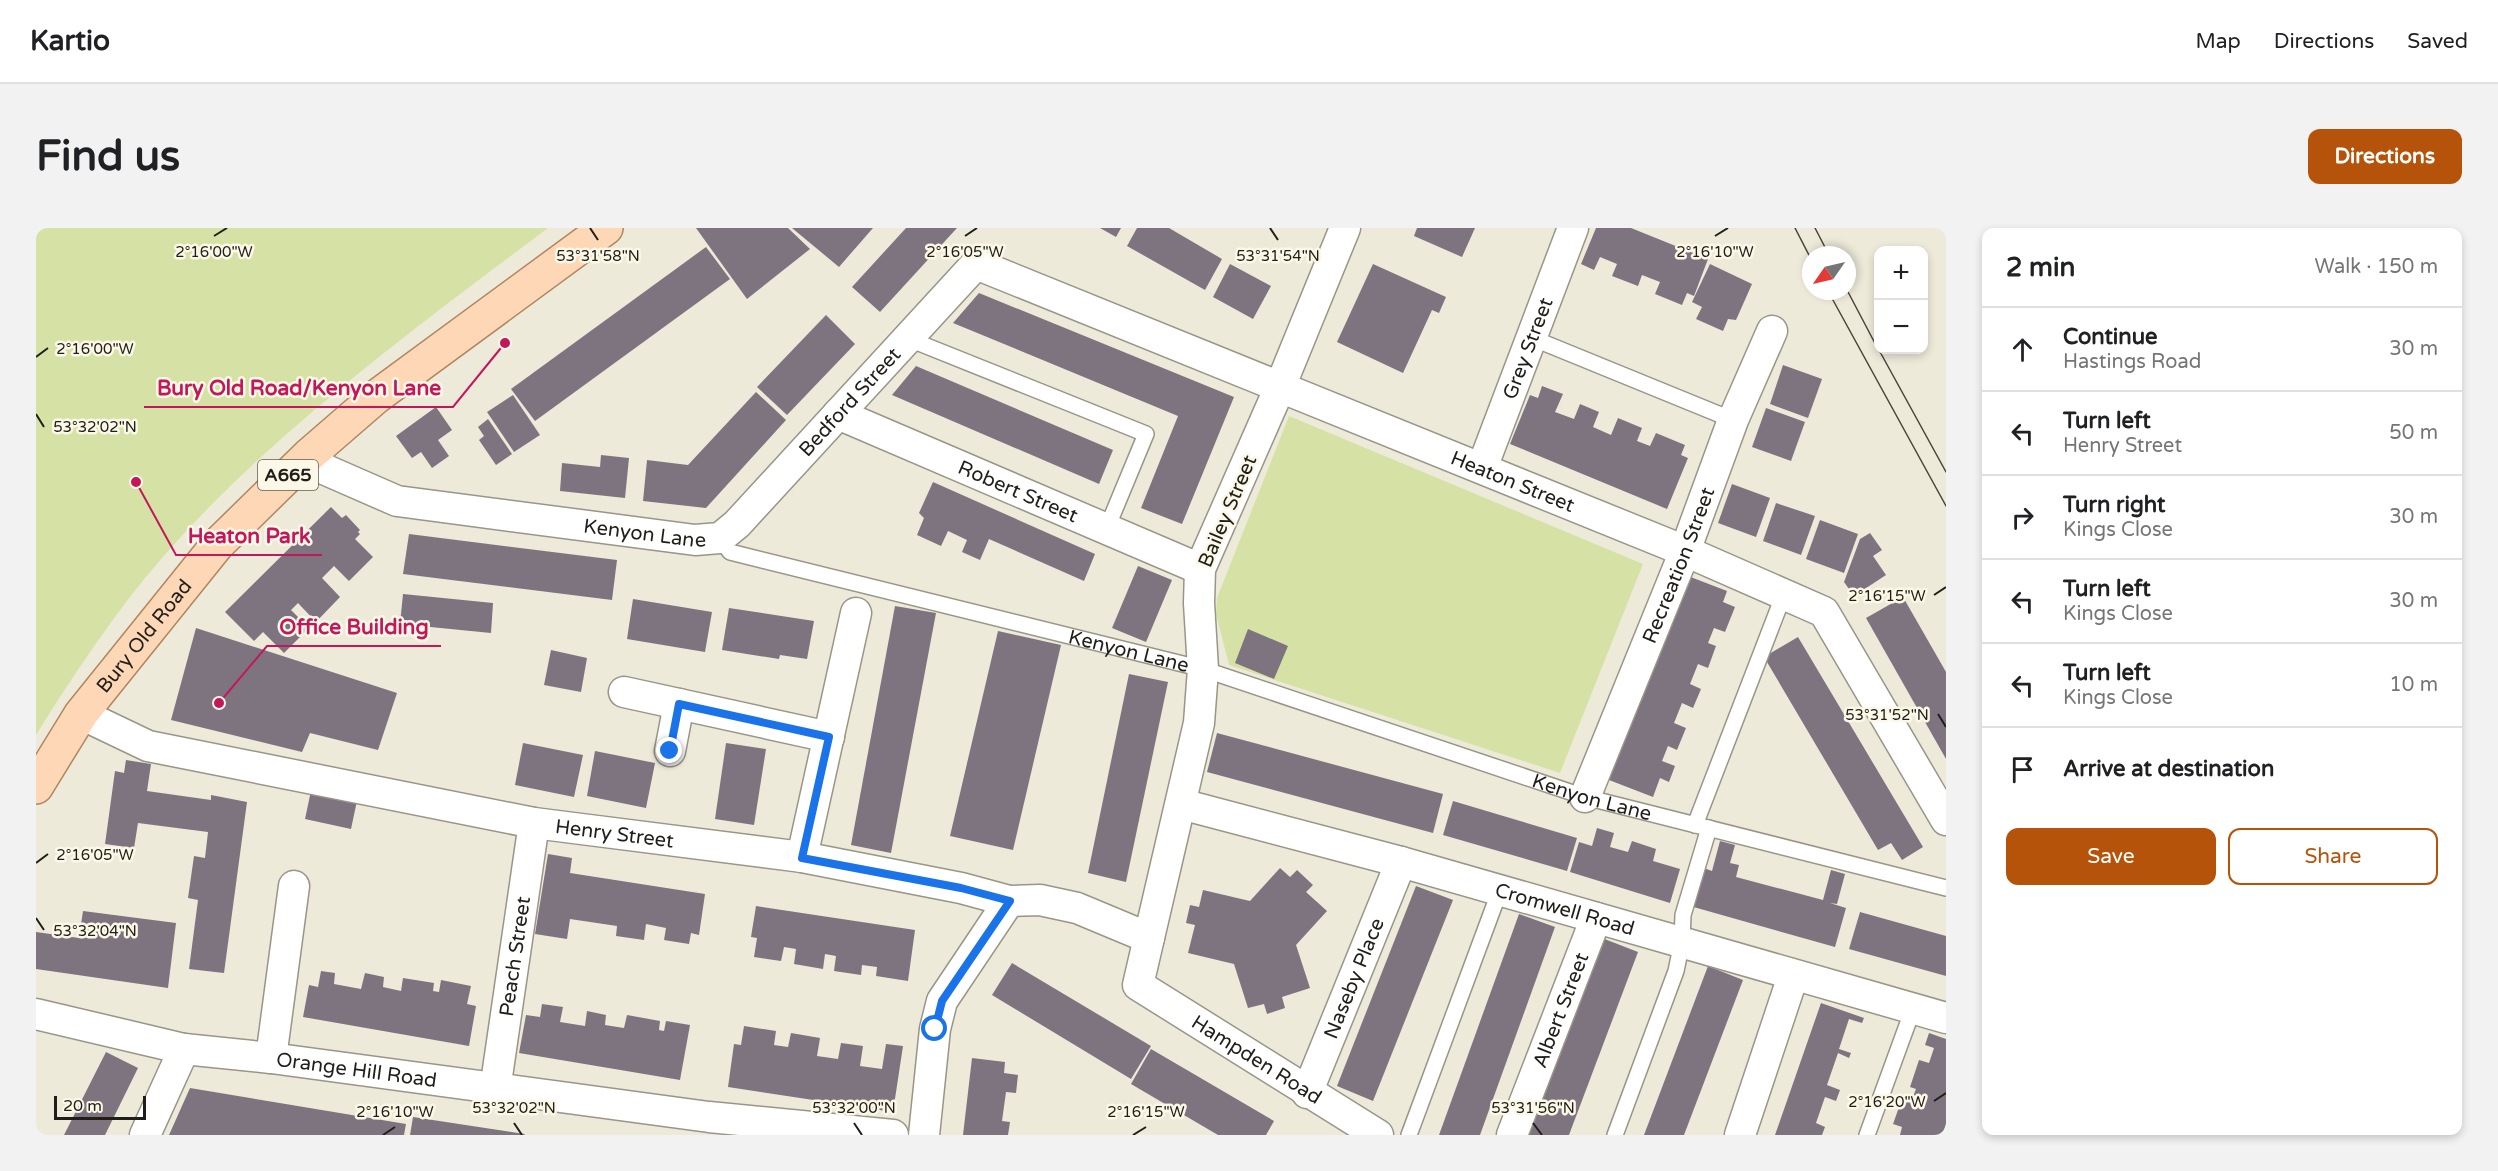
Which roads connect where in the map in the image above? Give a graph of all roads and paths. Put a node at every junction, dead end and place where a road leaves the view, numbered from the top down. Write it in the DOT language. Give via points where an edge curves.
graph roads {
  1 [pos="606,228"];
  2 [pos="1345,228"];
  3 [pos="1573,228"];
  4 [pos="976,264"];
  5 [pos="1772,331"];
  6 [pos="1532,338"];
  7 [pos="909,339"];
  8 [pos="1280,387"];
  9 [pos="838,414"];
  10 [pos="1733,420"];
  11 [pos="309,455"];
  12 [pos="1482,468"];
  13 [pos="1107,528"];
  14 [pos="720,538"];
  15 [pos="1685,551"];
  16 [pos="1200,569"];
  17 [pos="1784,594"];
  18 [pos="856,613"];
  19 [pos="1203,669"];
  20 [pos="624,692"];
  21 [pos="679,704"];
  22 [pos="81,714"];
  23 [pos="829,737"];
  24 [pos="670,751"];
  25 [pos="36,787"];
  26 [pos="1585,797"];
  27 [pos="1181,804"];
  28 [pos="1946,820"];
  29 [pos="534,823"];
  30 [pos="1702,827"];
  31 [pos="802,858"];
  32 [pos="1401,862"];
  33 [pos="294,886"];
  34 [pos="1946,888"];
  35 [pos="1500,890"];
  36 [pos="1010,901"];
  37 [pos="1596,918"];
  38 [pos="1149,938"];
  39 [pos="1682,942"];
  40 [pos="1793,976"];
  41 [pos="1138,985"];
  42 [pos="1913,1009"];
  43 [pos="36,1014"];
  44 [pos="1946,1018"];
  45 [pos="184,1049"];
  46 [pos="271,1058"];
  47 [pos="495,1090"];
  48 [pos="1307,1093"];
  49 [pos="145,1135"];
  50 [pos="894,1135"];
  51 [pos="924,1135"];
  52 [pos="1378,1135"];
  53 [pos="1409,1135"];
  54 [pos="1512,1135"];
  55 [pos="1615,1135"];
  56 [pos="1740,1135"];
  57 [pos="1867,1135"];
  1 -- 11 [label="main road, Bury Old Road / A665" via="376,397"];
  2 -- 8 [label="street, Bailey Street"];
  3 -- 6 [label="street, Grey Street"];
  4 -- 7 [label="street, Bedford Street"];
  4 -- 8 [label="street, Heaton Street"];
  5 -- 10 [label="street, Recreation Street"];
  6 -- 10 [label="lane"];
  6 -- 12 [label="street, Grey Street"];
  7 -- 9 [label="street, Bedford Street"];
  7 -- 13 [label="lane" via="1146,434"];
  8 -- 12 [label="street, Heaton Street"];
  8 -- 16 [label="street, Bailey Street"];
  9 -- 13 [label="street, Robert Street"];
  9 -- 14 [label="street, Bedford Street"];
  10 -- 15 [label="street, Recreation Street"];
  11 -- 14 [label="street, Kenyon Lane" via="326,470 397,501 695,540"];
  11 -- 22 [label="main road, Bury Old Road / A665" via="217,545"];
  12 -- 15 [label="street, Heaton Street"];
  13 -- 16 [label="street, Robert Street"];
  14 -- 19 [label="lane, Kenyon Lane" via="730,552"];
  15 -- 17 [label="street, Heaton Street"];
  15 -- 26 [label="street, Recreation Street"];
  16 -- 19 [label="street, Bailey Street" via="1198,603"];
  17 -- 28 [label="street, Heaton Street" via="1824,612"];
  17 -- 30 [label="lane"];
  18 -- 23 [label="street"];
  19 -- 26 [label="lane, Kenyon Lane"];
  19 -- 27 [label="street, Bailey Street" via="1199,723"];
  20 -- 21 [label="street"];
  21 -- 23 [label="street"];
  21 -- 24 [label="street"];
  22 -- 25 [label="main road, Bury Old Road / A665"];
  22 -- 29 [label="street, Henry Street" via="148,746"];
  23 -- 31 [label="street"];
  26 -- 30 [label="lane, Kenyon Lane"];
  27 -- 32 [label="street, Cromwell Road"];
  27 -- 38 [label="street, Bailey Street"];
  29 -- 31 [label="street, Henry Street"];
  29 -- 47 [label="street, Peach Street"];
  30 -- 34 [label="lane, Kenyon Lane"];
  30 -- 39 [label="lane" via="1683,915"];
  31 -- 36 [label="street, Henry Street"];
  32 -- 35 [label="street, Cromwell Road"];
  32 -- 48 [label="street, Naseby Place"];
  33 -- 46 [label="street"];
  35 -- 37 [label="street, Cromwell Road"];
  35 -- 53 [label="lane"];
  36 -- 38 [label="street, Henry Street" via="1040,900 1077,908"];
  36 -- 51 [label="street" via="942,1001 935,1029"];
  37 -- 39 [label="street, Cromwell Road"];
  37 -- 54 [label="street, Albert Street"];
  38 -- 41 [label="street, Bailey Street"];
  39 -- 40 [label="street, Cromwell Road"];
  39 -- 55 [label="lane" via="1676,971"];
  40 -- 42 [label="street, Cromwell Road"];
  40 -- 56 [label="street"];
  41 -- 48 [label="street, Hampden Road"];
  42 -- 44 [label="street, Cromwell Road"];
  42 -- 57 [label="lane"];
  43 -- 45 [label="street, Orange Hill Road"];
  45 -- 46 [label="street, Orange Hill Road"];
  45 -- 49 [label="street"];
  46 -- 47 [label="street, Orange Hill Road"];
  47 -- 50 [label="street, Orange Hill Road" via="709,1118"];
  48 -- 52 [label="street, Hampden Road"];
}
